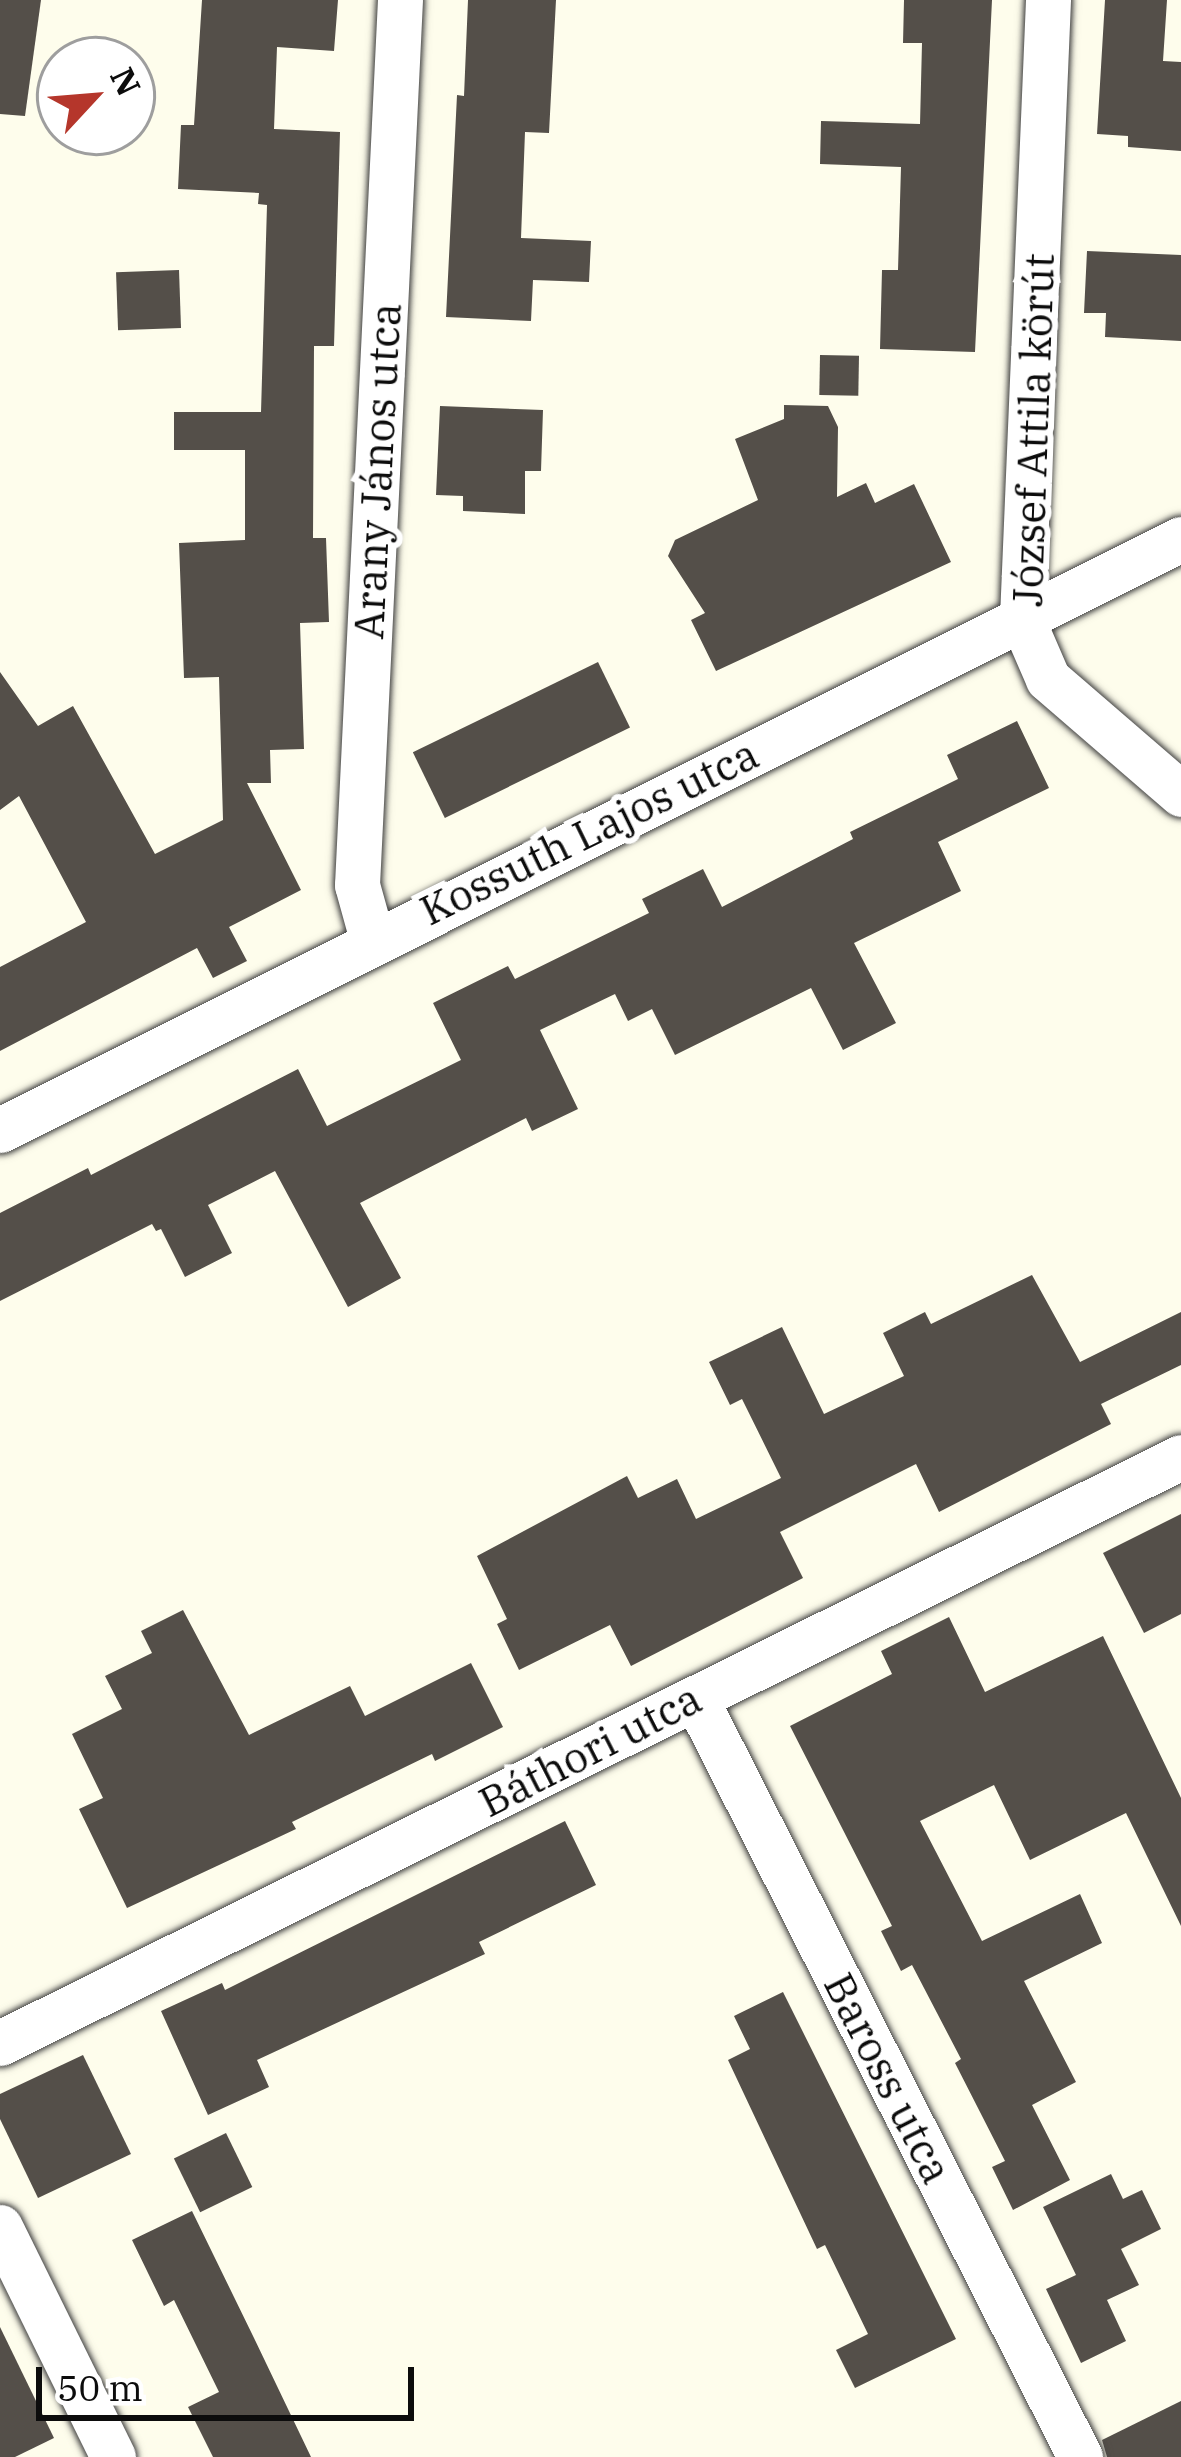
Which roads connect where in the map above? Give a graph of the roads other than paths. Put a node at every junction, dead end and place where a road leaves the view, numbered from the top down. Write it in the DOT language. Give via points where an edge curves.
graph roads {
  1 [pos="400,0"];
  2 [pos="1048,0"];
  3 [pos="1181,539"];
  4 [pos="1022,619"];
  5 [pos="1181,794"];
  6 [pos="373,939"];
  7 [pos="0,1130"];
  8 [pos="1181,1457"];
  9 [pos="695,1699"];
  10 [pos="0,2043"];
  11 [pos="0,2227"];
  12 [pos="112,2457"];
  13 [pos="1080,2457"];
  1 -- 6 [label="street, Arany János utca" via="357,885"];
  2 -- 4 [label="street, József Attila körút"];
  3 -- 4 [label="street, Kossuth Lajos utca"];
  4 -- 5 [label="street, József Attila körút" via="1048,680"];
  4 -- 6 [label="street, Kossuth Lajos utca"];
  6 -- 7 [label="street, Kossuth Lajos utca"];
  8 -- 9 [label="street, Báthori utca"];
  9 -- 10 [label="street, Báthori utca"];
  9 -- 13 [label="street, Baross utca"];
  11 -- 12 [label="street"];
}
